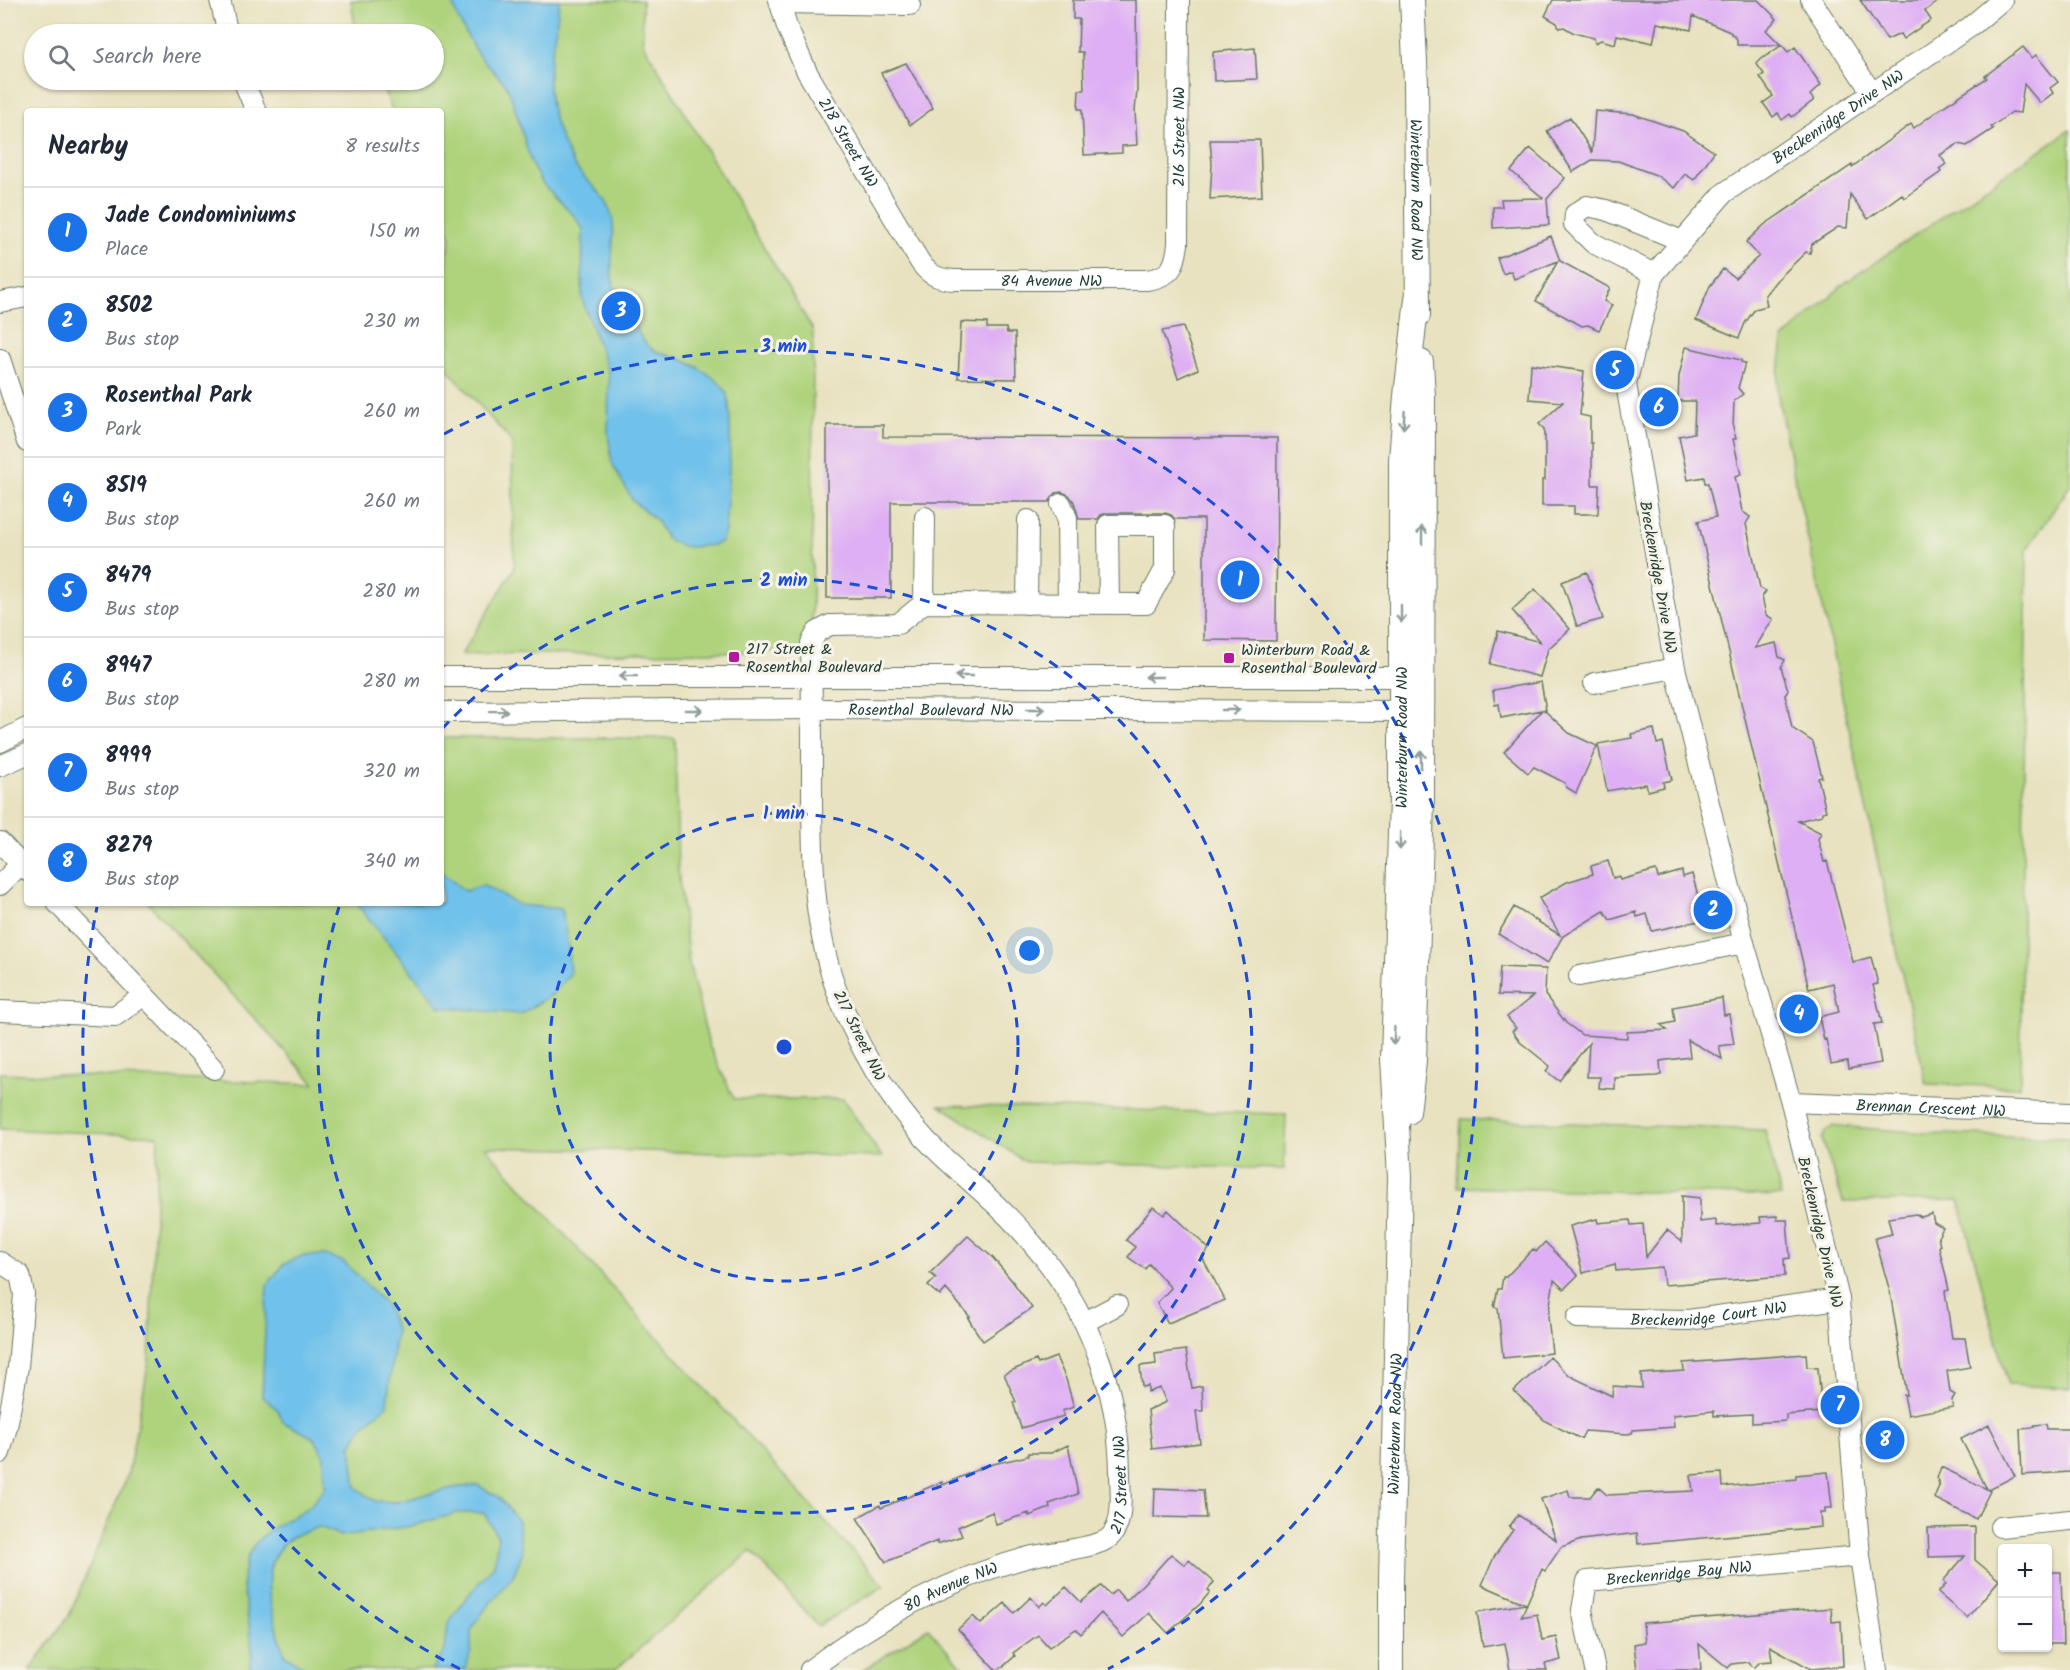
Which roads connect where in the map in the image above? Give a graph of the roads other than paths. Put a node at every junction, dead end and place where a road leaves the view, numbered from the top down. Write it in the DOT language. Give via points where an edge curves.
graph roads {
  1 [pos="220,0"];
  2 [pos="1179,0"];
  3 [pos="1412,0"];
  4 [pos="1421,0"];
  5 [pos="1811,0"];
  6 [pos="2002,0"];
  7 [pos="779,2"];
  8 [pos="909,5"];
  9 [pos="226,24"];
  10 [pos="1416,83"];
  11 [pos="247,90"];
  12 [pos="1872,93"];
  13 [pos="255,108"];
  14 [pos="1682,241"];
  15 [pos="1169,273"];
  16 [pos="1654,274"];
  17 [pos="933,276"];
  18 [pos="24,298"];
  19 [pos="0,302"];
  20 [pos="0,359"];
  21 [pos="24,433"];
  22 [pos="1067,508"];
  23 [pos="925,517"];
  24 [pos="1028,520"];
  25 [pos="924,603"];
  26 [pos="1027,604"];
  27 [pos="1068,604"];
  28 [pos="1109,604"];
  29 [pos="1675,668"];
  30 [pos="444,676"];
  31 [pos="812,676"];
  32 [pos="1411,678"];
  33 [pos="1594,683"];
  34 [pos="812,709"];
  35 [pos="1411,711"];
  36 [pos="444,712"];
  37 [pos="24,730"];
  38 [pos="0,742"];
  39 [pos="24,755"];
  40 [pos="0,766"];
  41 [pos="0,842"];
  42 [pos="24,868"];
  43 [pos="0,885"];
  44 [pos="60,906"];
  45 [pos="1744,943"];
  46 [pos="1579,976"];
  47 [pos="143,996"];
  48 [pos="0,1011"];
  49 [pos="214,1069"];
  50 [pos="1791,1102"];
  51 [pos="2070,1113"];
  52 [pos="0,1262"];
  53 [pos="1839,1299"];
  54 [pos="1117,1305"];
  55 [pos="1577,1318"];
  56 [pos="1085,1322"];
  57 [pos="0,1453"];
  58 [pos="2070,1521"];
  59 [pos="2000,1527"];
  60 [pos="1107,1540"];
  61 [pos="1860,1556"];
  62 [pos="810,1670"];
  63 [pos="1391,1670"];
  64 [pos="1594,1670"];
  65 [pos="1877,1670"];
  1 -- 9 [label="street"];
  2 -- 15 [label="street, 216 Street NW" via="1178,244"];
  3 -- 10 [label="main road, Winterburn Road NW"];
  4 -- 10 [label="main road, Winterburn Road NW"];
  5 -- 12 [label="street"];
  6 -- 12 [label="street, Breckenridge Drive NW" via="1970,27"];
  7 -- 8 [label="street"];
  7 -- 17 [label="street, 218 Street NW" via="807,72 920,262"];
  10 -- 32 [label="main road, Winterburn Road NW" via="1417,299 1423,397"];
  11 -- 13 [label="street"];
  12 -- 14 [label="street, Breckenridge Drive NW" via="1724,193"];
  14 -- 16 [label="street, Breckenridge Drive NW"];
  14 -- 16 [label="street" via="1606,210 1587,206 1575,214 1574,224 1593,243"];
  15 -- 17 [label="street, 84 Avenue NW" via="1147,280 954,280"];
  16 -- 29 [label="street, Breckenridge Drive NW" via="1626,384"];
  18 -- 19 [label="street"];
  20 -- 21 [label="street"];
  22 -- 27 [label="street"];
  23 -- 25 [label="street"];
  24 -- 26 [label="street"];
  25 -- 26 [label="street"];
  25 -- 31 [label="street, 217 Street NW" via="898,624 830,625 817,632 812,643"];
  26 -- 27 [label="street"];
  27 -- 28 [label="street"];
  28 -- 28 [label="street" via="1146,604 1165,569 1165,525 1108,525"];
  29 -- 33 [label="street, Breckenridge Drive NW"];
  29 -- 45 [label="street, Breckenridge Drive NW"];
  31 -- 30 [label="street, Rosenthal Boulevard NW, one-way"];
  32 -- 31 [label="street, Rosenthal Boulevard NW, one-way"];
  31 -- 34 [label="street, 217 Street NW"];
  32 -- 35 [label="main road, Winterburn Road NW"];
  34 -- 35 [label="street, Rosenthal Boulevard NW, one-way"];
  36 -- 34 [label="street, Rosenthal Boulevard NW, one-way"];
  34 -- 56 [label="street, 217 Street NW" via="815,907 824,951 843,1006 877,1076 922,1135 1030,1240"];
  35 -- 63 [label="main road, Winterburn Road NW" via="1421,813 1414,1041 1401,1178"];
  37 -- 38 [label="street"];
  39 -- 40 [label="street"];
  41 -- 42 [label="street"];
  42 -- 43 [label="street"];
  44 -- 47 [label="street"];
  45 -- 46 [label="street"];
  45 -- 50 [label="street, Breckenridge Drive NW"];
  47 -- 48 [label="street" via="115,1016"];
  47 -- 49 [label="street"];
  50 -- 51 [label="street, Brennan Crescent NW"];
  50 -- 53 [label="street, Breckenridge Drive NW"];
  52 -- 57 [label="street" via="20,1275 24,1294 14,1393"];
  53 -- 55 [label="street, Breckenridge Court NW" via="1688,1320"];
  53 -- 61 [label="street, Breckenridge Drive NW"];
  54 -- 56 [label="street"];
  56 -- 60 [label="street, 217 Street NW" via="1099,1356 1120,1460 1119,1519"];
  58 -- 59 [label="street"];
  60 -- 62 [label="street, 80 Avenue NW" via="1018,1560 949,1584 869,1627"];
  61 -- 64 [label="street, Breckenridge Bay NW" via="1587,1581 1582,1610"];
  61 -- 65 [label="street, Breckenridge Drive NW"];
}
